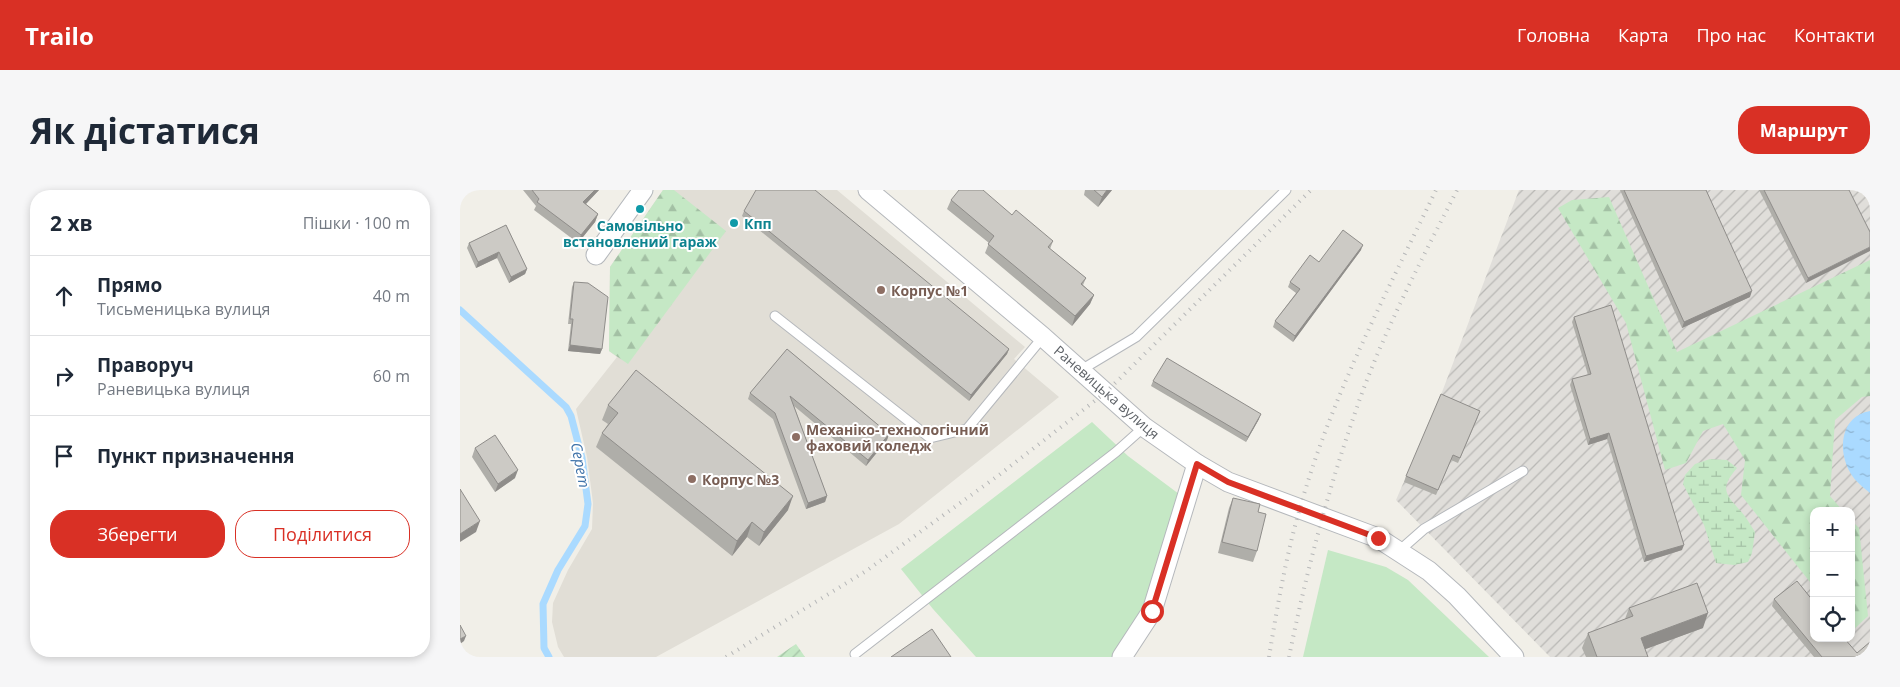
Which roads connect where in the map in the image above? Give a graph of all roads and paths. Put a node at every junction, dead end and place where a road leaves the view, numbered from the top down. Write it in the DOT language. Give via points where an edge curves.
graph roads {
  1 [pos="643,190"];
  2 [pos="868,190"];
  3 [pos="1286,190"];
  4 [pos="596,255"];
  5 [pos="775,316"];
  6 [pos="1043,337"];
  7 [pos="1081,370"];
  8 [pos="1144,427"];
  9 [pos="1197,464"];
  10 [pos="1523,471"];
  11 [pos="1400,551"];
  12 [pos="855,654"];
  13 [pos="1122,657"];
  14 [pos="1514,657"];
  1 -- 4 [label="street"];
  2 -- 6 [label="street, Раневицька вулиця"];
  3 -- 7 [label="lane" via="1136,337"];
  5 -- 6 [label="lane" via="930,438 967,429"];
  6 -- 7 [label="street, Раневицька вулиця"];
  7 -- 8 [label="street, Раневицька вулиця"];
  8 -- 9 [label="street, Раневицька вулиця"];
  8 -- 12 [label="lane"];
  9 -- 11 [label="street, Раневицька вулиця" via="1228,482 1378,538"];
  9 -- 13 [label="street" via="1152,611"];
  10 -- 11 [label="lane" via="1424,529"];
  11 -- 14 [label="street, Раневицька вулиця" via="1457,596"];
}
